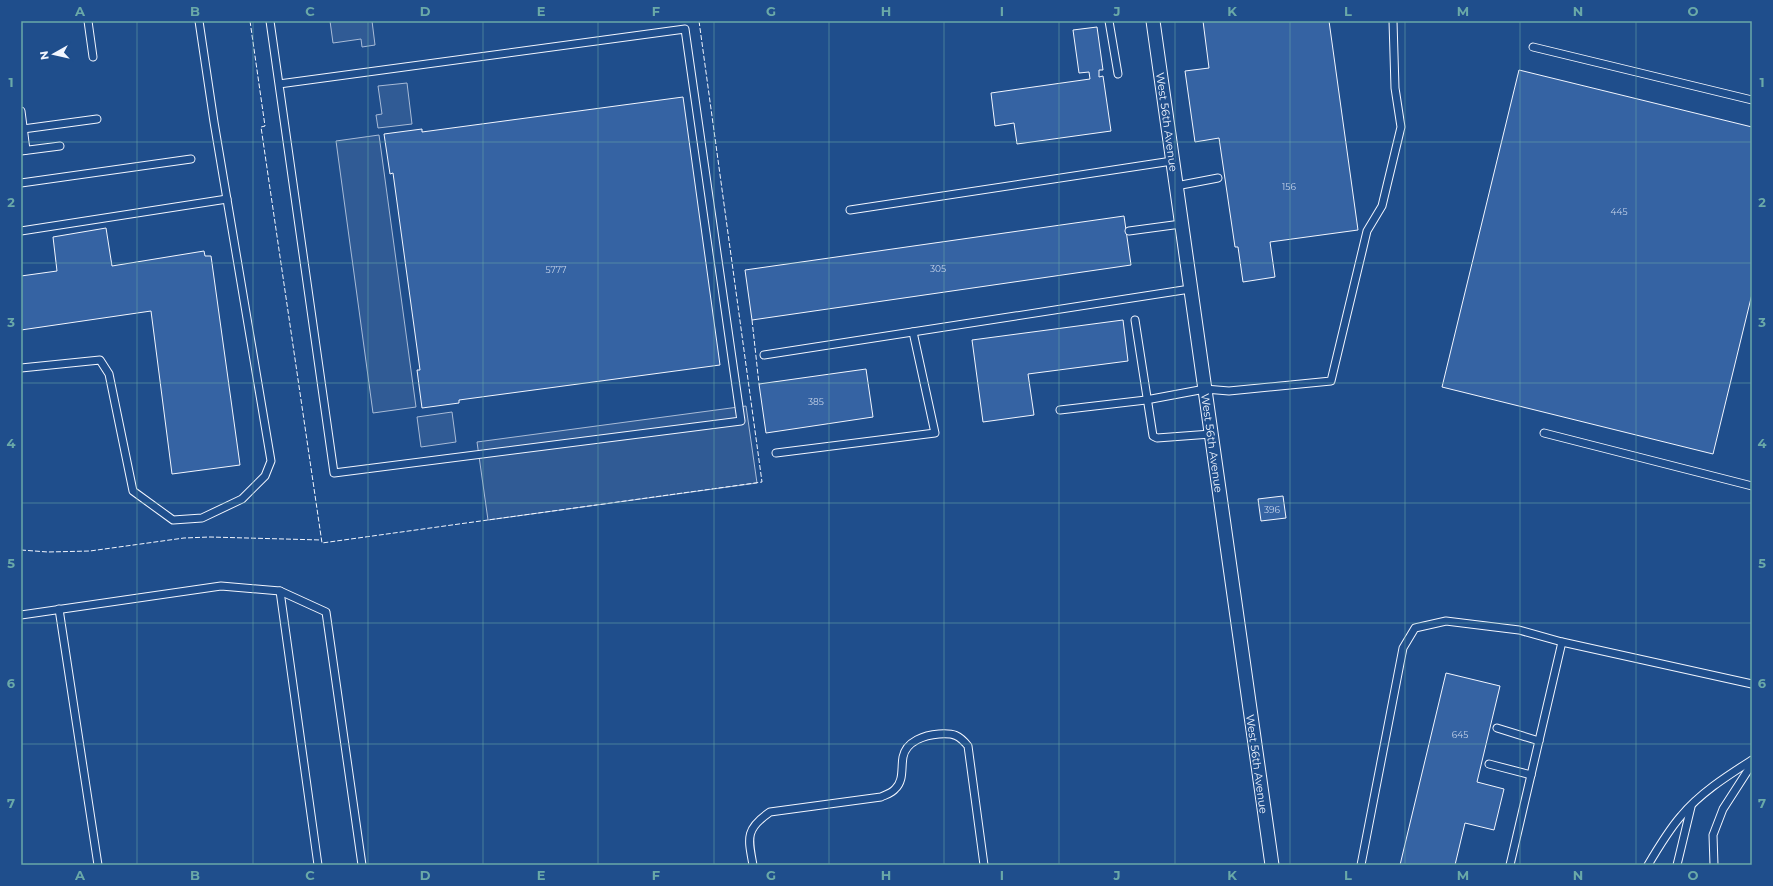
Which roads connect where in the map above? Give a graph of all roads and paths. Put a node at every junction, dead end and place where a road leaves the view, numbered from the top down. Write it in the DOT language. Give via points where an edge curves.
graph roads {
  1 [pos="88,21"];
  2 [pos="199,21"];
  3 [pos="270,21"];
  4 [pos="684,21"];
  5 [pos="1109,21"];
  6 [pos="1153,21"];
  7 [pos="1393,21"];
  8 [pos="685,29"];
  9 [pos="1533,47"];
  10 [pos="93,57"];
  11 [pos="1118,74"];
  12 [pos="279,84"];
  13 [pos="1752,100"];
  14 [pos="21,111"];
  15 [pos="97,119"];
  16 [pos="23,129"];
  17 [pos="60,146"];
  18 [pos="24,150"];
  19 [pos="191,159"];
  20 [pos="1172,161"];
  21 [pos="1218,178"];
  22 [pos="21,184"];
  23 [pos="1176,186"];
  24 [pos="227,199"];
  25 [pos="850,210"];
  26 [pos="1181,224"];
  27 [pos="21,231"];
  28 [pos="1129,231"];
  29 [pos="1190,288"];
  30 [pos="1135,320"];
  31 [pos="913,332"];
  32 [pos="764,355"];
  33 [pos="21,368"];
  34 [pos="1205,389"];
  35 [pos="1146,400"];
  36 [pos="1060,410"];
  37 [pos="1544,433"];
  38 [pos="1211,434"];
  39 [pos="776,453"];
  40 [pos="1752,486"];
  41 [pos="280,591"];
  42 [pos="59,609"];
  43 [pos="21,615"];
  44 [pos="1562,642"];
  45 [pos="1752,684"];
  46 [pos="1497,728"];
  47 [pos="1539,741"];
  48 [pos="1752,760"];
  49 [pos="1490,764"];
  50 [pos="1752,764"];
  51 [pos="1531,775"];
  52 [pos="1690,806"];
  53 [pos="98,865"];
  54 [pos="318,865"];
  55 [pos="362,865"];
  56 [pos="753,865"];
  57 [pos="984,865"];
  58 [pos="1272,865"];
  59 [pos="1361,865"];
  60 [pos="1510,865"];
  61 [pos="1648,865"];
  62 [pos="1677,865"];
  63 [pos="1714,865"];
  1 -- 10 [label="lane"];
  2 -- 24 [label="lane"];
  3 -- 12 [label="lane"];
  4 -- 8 [label="lane"];
  5 -- 11 [label="lane"];
  6 -- 20 [label="street, West 56th Avenue"];
  7 -- 34 [label="lane" via="1395,88 1401,127 1382,206 1367,231 1331,381 1229,390"];
  8 -- 12 [label="lane"];
  8 -- 12 [label="lane" via="741,422 334,473"];
  9 -- 13 [label="lane"];
  14 -- 16 [label="lane"];
  15 -- 16 [label="lane"];
  16 -- 18 [label="lane"];
  17 -- 18 [label="lane"];
  19 -- 22 [label="lane"];
  20 -- 23 [label="street, West 56th Avenue"];
  20 -- 25 [label="lane"];
  21 -- 23 [label="lane"];
  23 -- 26 [label="street, West 56th Avenue"];
  24 -- 27 [label="lane"];
  24 -- 33 [label="lane" via="271,461 265,476 242,499 202,518 173,520 133,491 108,374 100,360"];
  26 -- 28 [label="lane"];
  26 -- 29 [label="street, West 56th Avenue"];
  29 -- 31 [label="lane"];
  29 -- 34 [label="street, West 56th Avenue"];
  30 -- 35 [label="lane"];
  31 -- 32 [label="lane"];
  31 -- 39 [label="lane" via="935,433"];
  34 -- 35 [label="lane"];
  34 -- 38 [label="street, West 56th Avenue"];
  35 -- 36 [label="lane"];
  35 -- 38 [label="lane" via="1153,436 1157,438"];
  37 -- 40 [label="lane"];
  38 -- 58 [label="street, West 56th Avenue"];
  41 -- 42 [label="lane" via="221,586"];
  41 -- 54 [label="lane"];
  41 -- 55 [label="lane" via="326,612"];
  42 -- 43 [label="lane"];
  42 -- 53 [label="lane"];
  44 -- 45 [label="lane"];
  44 -- 47 [label="lane"];
  44 -- 59 [label="lane" via="1519,630 1446,621 1415,628 1403,648"];
  46 -- 47 [label="lane"];
  47 -- 51 [label="lane"];
  48 -- 52 [label="lane" via="1725,777"];
  49 -- 51 [label="lane"];
  50 -- 63 [label="lane" via="1723,809 1713,835"];
  51 -- 60 [label="lane"];
  52 -- 61 [label="lane" via="1663,839"];
  52 -- 62 [label="lane"];
  56 -- 57 [label="lane" via="748,838 757,821 770,812 881,797 895,789 902,777 903,756 912,742 928,734 947,733 959,736 968,746"];
}
